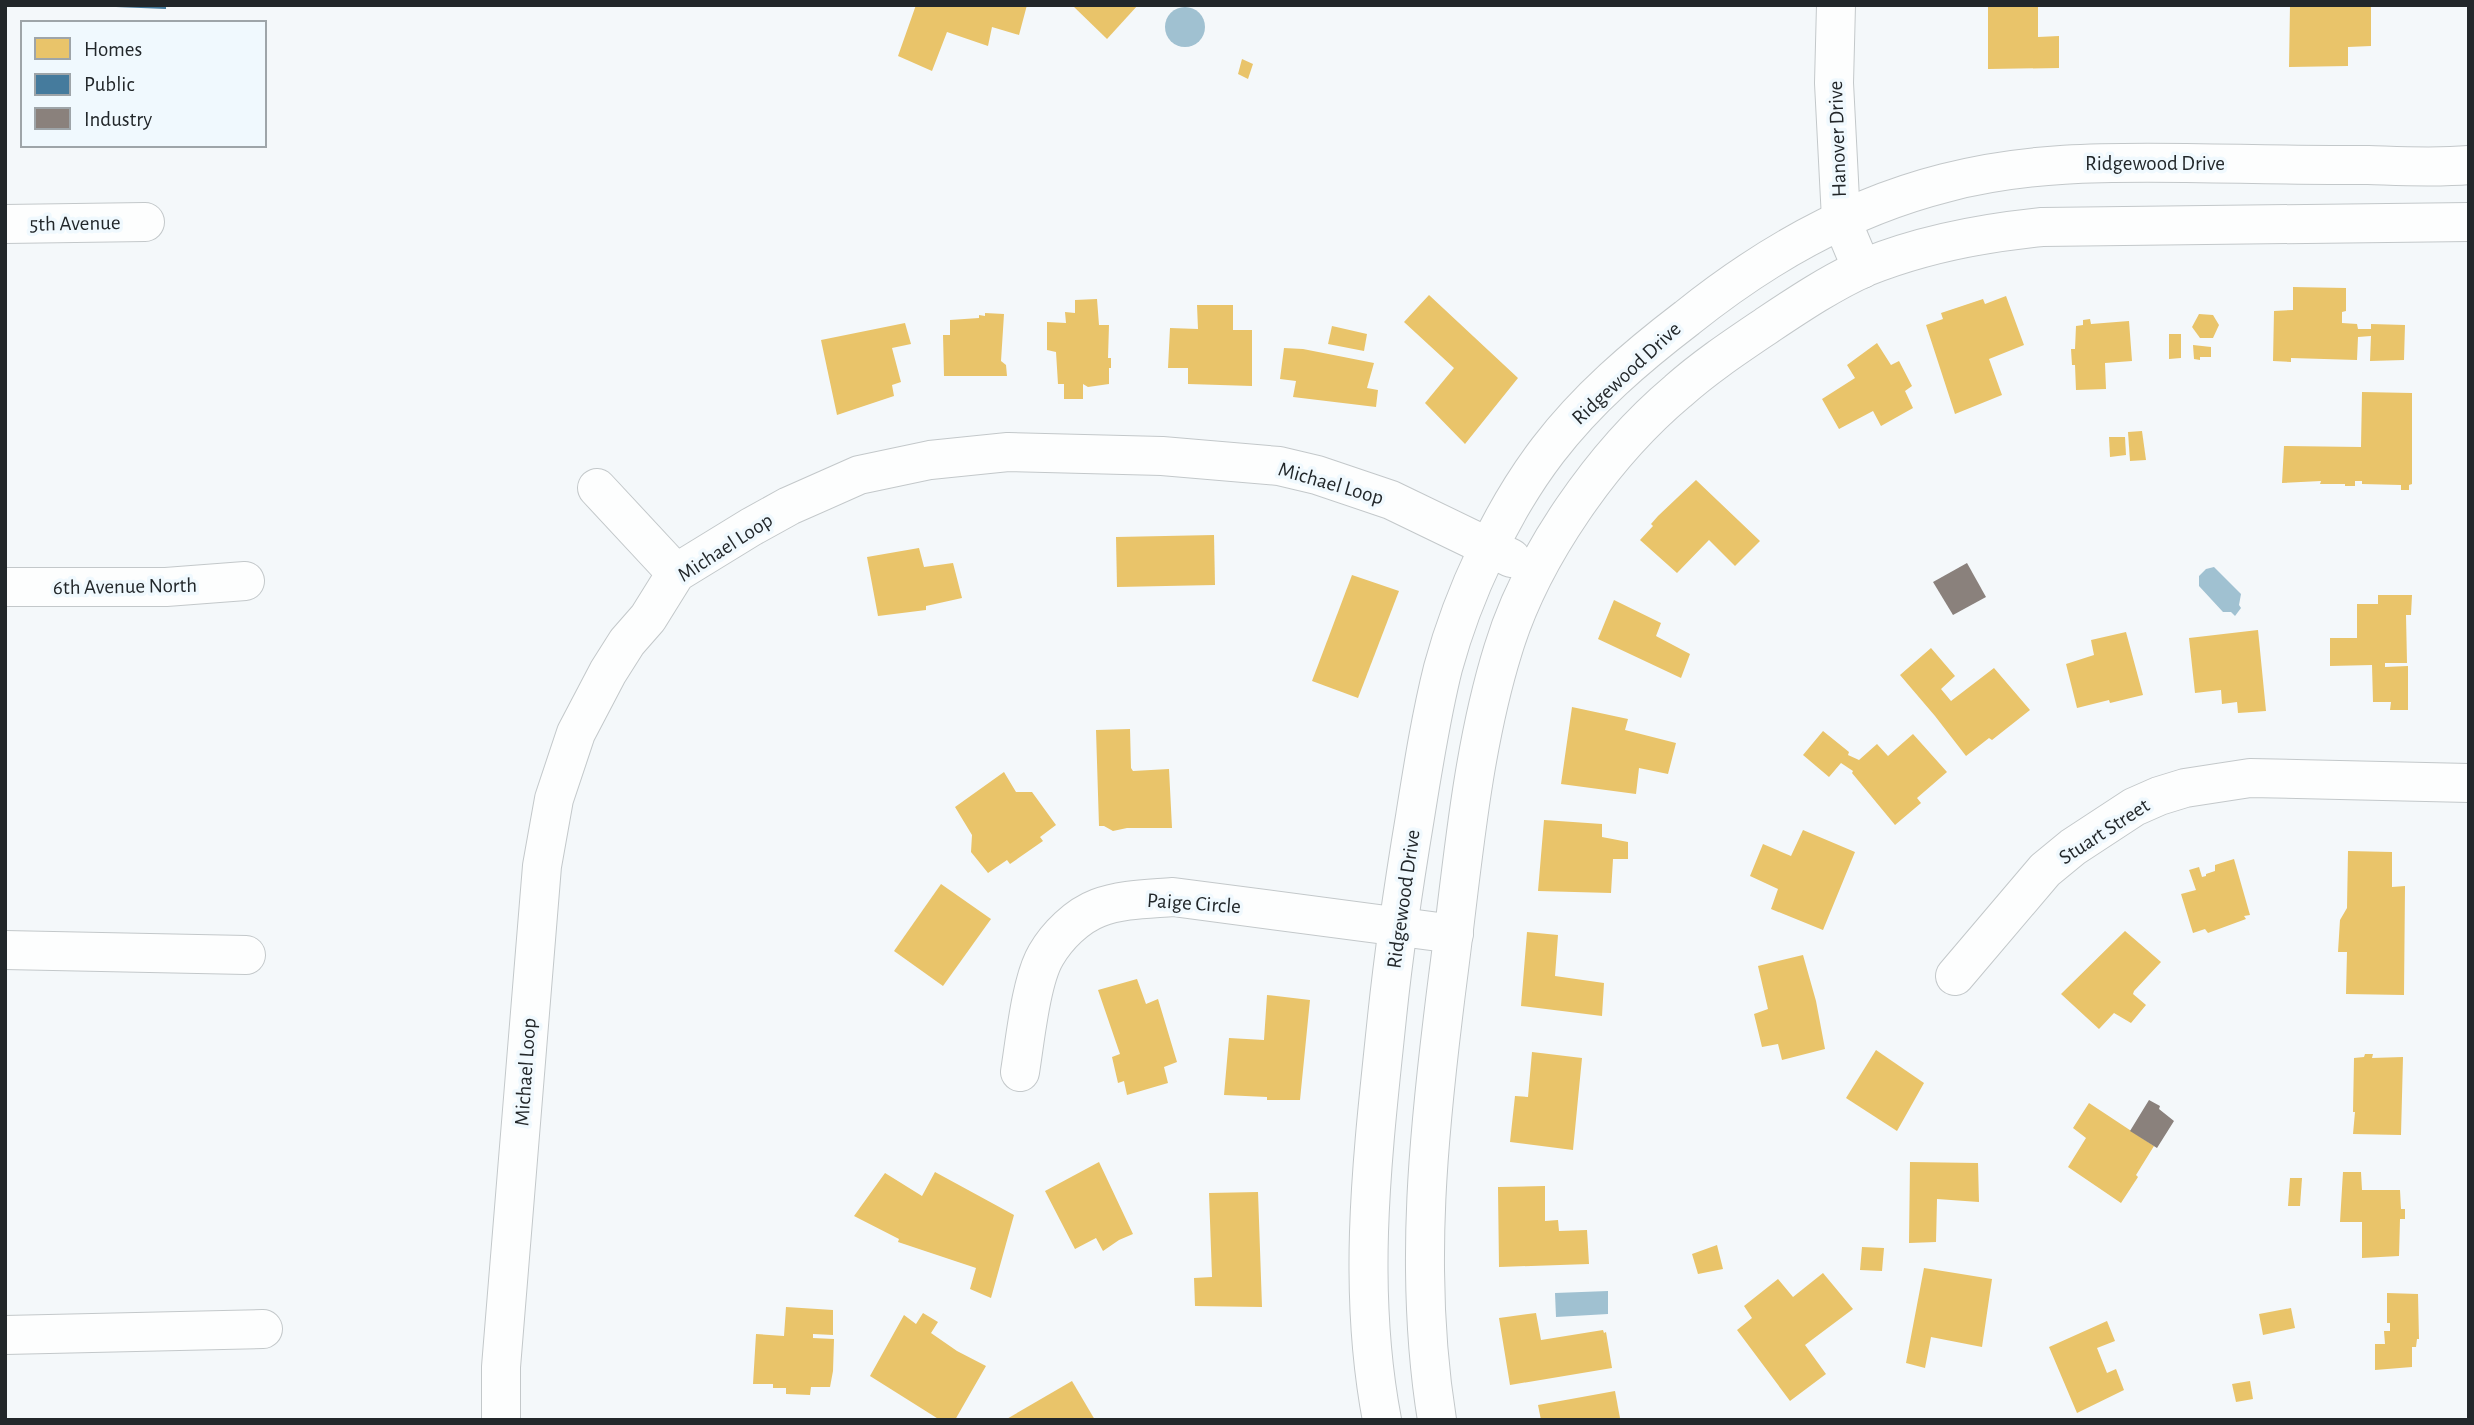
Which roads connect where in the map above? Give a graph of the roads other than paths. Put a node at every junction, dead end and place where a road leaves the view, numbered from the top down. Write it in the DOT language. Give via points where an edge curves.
graph roads {
  1 [pos="1836,5"];
  2 [pos="2469,165"];
  3 [pos="1841,219"];
  4 [pos="145,222"];
  5 [pos="2469,222"];
  6 [pos="5,224"];
  7 [pos="1863,269"];
  8 [pos="597,488"];
  9 [pos="1488,546"];
  10 [pos="1535,569"];
  11 [pos="677,573"];
  12 [pos="245,582"];
  13 [pos="5,587"];
  14 [pos="2469,783"];
  15 [pos="1397,926"];
  16 [pos="1454,934"];
  17 [pos="5,950"];
  18 [pos="246,955"];
  19 [pos="1955,976"];
  20 [pos="1020,1072"];
  21 [pos="263,1329"];
  22 [pos="5,1335"];
  23 [pos="500,1420"];
  24 [pos="1381,1420"];
  25 [pos="1437,1420"];
  1 -- 3 [label="street, Hanover Drive" via="1834,83"];
  2 -- 3 [label="street, Ridgewood Drive" via="2056,164 1942,183"];
  3 -- 7 [label="street, Hanover Drive"];
  3 -- 9 [label="street, Ridgewood Drive" via="1767,260 1705,303 1594,398 1547,452"];
  4 -- 6 [label="street, 5th Avenue"];
  5 -- 7 [label="street" via="2042,227 1931,245"];
  7 -- 10 [label="street" via="1794,307 1676,392 1582,497"];
  8 -- 11 [label="street"];
  9 -- 10 [label="street, Michael Loop"];
  9 -- 11 [label="street, Michael Loop" via="1391,500 1279,466 1162,456 1007,452 930,460 859,475 789,506"];
  9 -- 15 [label="street, Ridgewood Drive" via="1443,669"];
  10 -- 16 [label="street" via="1503,650 1487,716"];
  11 -- 23 [label="street, Michael Loop" via="608,672 576,733 554,799 541,879"];
  12 -- 13 [label="street, 6th Avenue North"];
  14 -- 19 [label="street, Stuart Street" via="2250,778 2158,796 2134,807 2045,870"];
  15 -- 16 [label="street, Paige Circle"];
  15 -- 20 [label="street, Paige Circle" via="1173,898 1097,908 1066,928 1045,956"];
  15 -- 24 [label="street, Ridgewood Drive" via="1367,1243"];
  16 -- 25 [label="street" via="1424,1215"];
  17 -- 18 [label="street"];
  21 -- 22 [label="street"];
}
